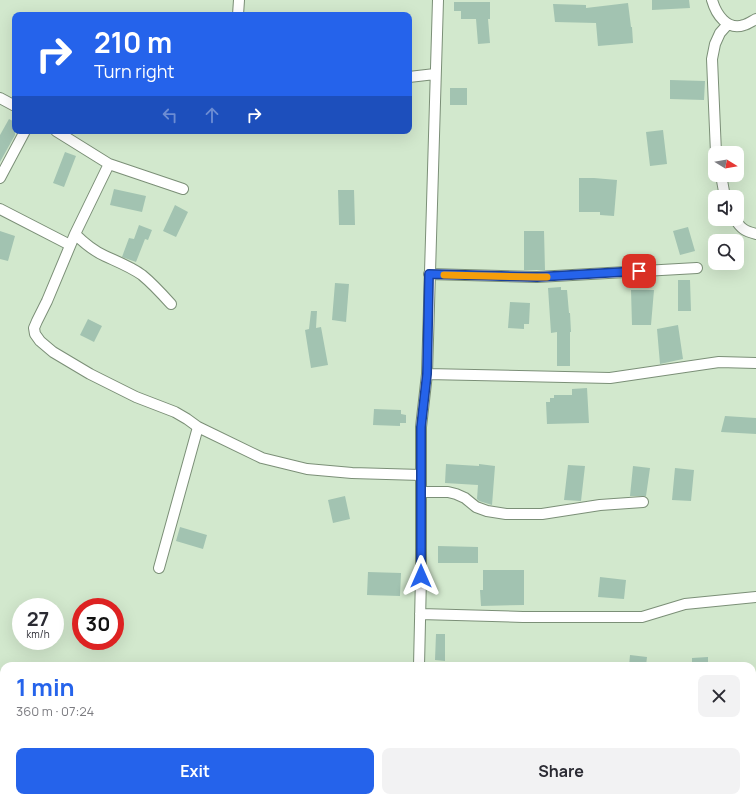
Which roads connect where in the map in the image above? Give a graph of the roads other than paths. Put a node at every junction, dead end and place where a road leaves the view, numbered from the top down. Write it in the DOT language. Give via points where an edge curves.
graph roads {
  1 [pos="239,0"];
  2 [pos="438,0"];
  3 [pos="712,0"];
  4 [pos="238,12"];
  5 [pos="756,19"];
  6 [pos="728,24"];
  7 [pos="435,74"];
  8 [pos="412,77"];
  9 [pos="0,98"];
  10 [pos="12,104"];
  11 [pos="23,134"];
  12 [pos="61,134"];
  13 [pos="716,146"];
  14 [pos="109,164"];
  15 [pos="0,178"];
  16 [pos="183,189"];
  17 [pos="0,209"];
  18 [pos="741,226"];
  19 [pos="75,234"];
  20 [pos="756,234"];
  21 [pos="70,245"];
  22 [pos="697,268"];
  23 [pos="429,274"];
  24 [pos="171,304"];
  25 [pos="756,363"];
  26 [pos="427,374"];
  27 [pos="198,427"];
  28 [pos="421,475"];
  29 [pos="421,492"];
  30 [pos="643,502"];
  31 [pos="159,568"];
  32 [pos="756,597"];
  33 [pos="420,614"];
  34 [pos="419,662"];
  1 -- 4 [label="street"];
  2 -- 7 [label="street"];
  3 -- 6 [label="street" via="716,11"];
  5 -- 6 [label="street" via="743,26"];
  6 -- 13 [label="street" via="714,44 712,59"];
  7 -- 8 [label="street"];
  7 -- 23 [label="street"];
  9 -- 10 [label="street"];
  11 -- 15 [label="street"];
  12 -- 14 [label="street"];
  14 -- 16 [label="street"];
  14 -- 19 [label="street"];
  17 -- 21 [label="street"];
  18 -- 20 [label="street"];
  19 -- 21 [label="street"];
  19 -- 24 [label="street" via="104,256 141,275"];
  21 -- 27 [label="street" via="37,320 35,334 53,352 90,374 136,397 175,412"];
  22 -- 23 [label="street" via="537,277"];
  23 -- 26 [label="street"];
  25 -- 26 [label="street" via="719,362 610,378"];
  26 -- 28 [label="street" via="421,427"];
  27 -- 28 [label="street" via="262,458 307,469"];
  27 -- 31 [label="street"];
  28 -- 29 [label="street"];
  29 -- 30 [label="street" via="456,494 476,507 506,514 542,514 600,505"];
  29 -- 33 [label="street"];
  32 -- 33 [label="street" via="685,604 642,617"];
  33 -- 34 [label="street"];
}
